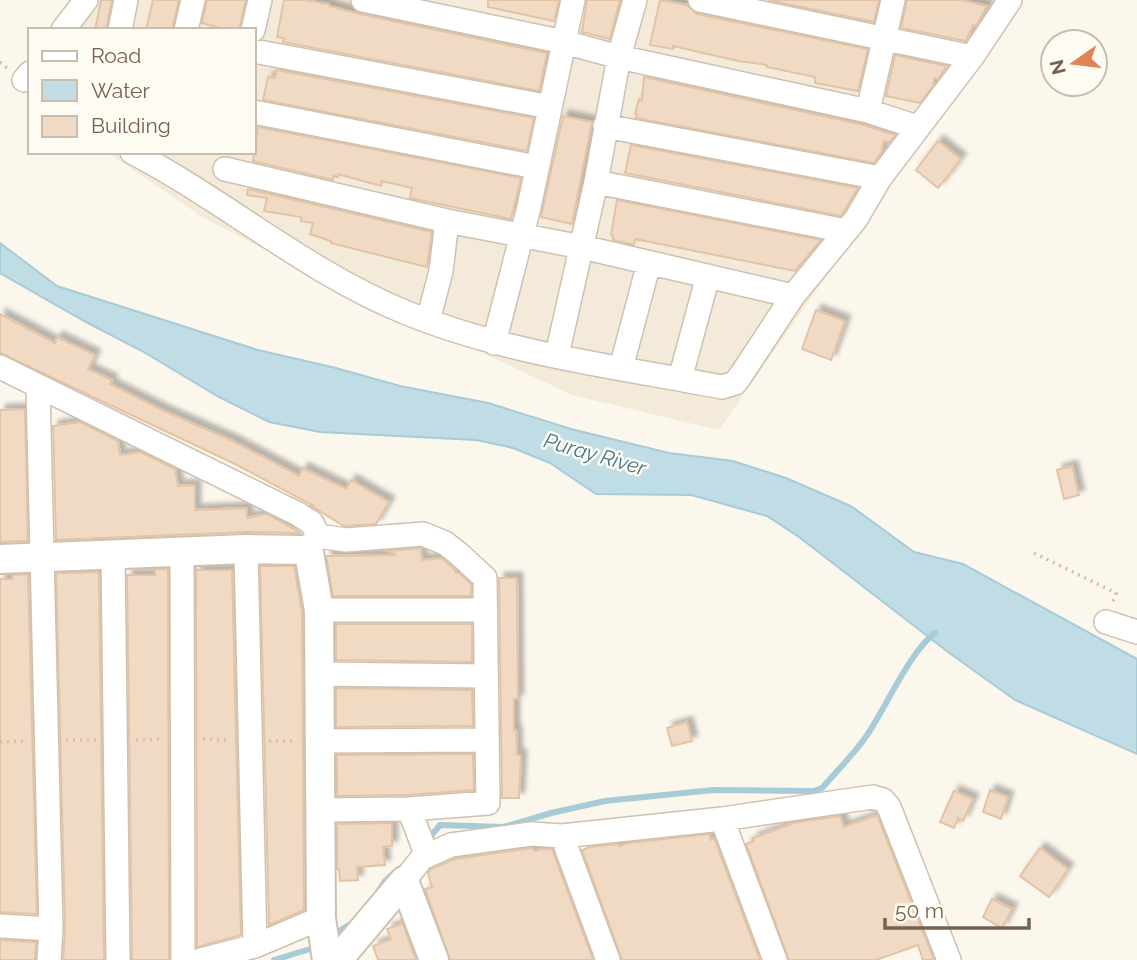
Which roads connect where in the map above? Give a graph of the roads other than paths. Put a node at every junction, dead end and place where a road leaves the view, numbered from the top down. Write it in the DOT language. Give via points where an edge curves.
graph roads {
  1 [pos="86,0"];
  2 [pos="126,0"];
  3 [pos="193,0"];
  4 [pos="260,0"];
  5 [pos="363,0"];
  6 [pos="573,0"];
  7 [pos="635,0"];
  8 [pos="700,0"];
  9 [pos="893,0"];
  10 [pos="1002,1"];
  11 [pos="65,28"];
  12 [pos="120,28"];
  13 [pos="186,28"];
  14 [pos="253,28"];
  15 [pos="884,40"];
  16 [pos="564,42"];
  17 [pos="256,51"];
  18 [pos="619,57"];
  19 [pos="972,57"];
  20 [pos="550,107"];
  21 [pos="868,111"];
  22 [pos="256,112"];
  23 [pos="605,126"];
  24 [pos="917,128"];
  25 [pos="155,158"];
  26 [pos="227,160"];
  27 [pos="536,167"];
  28 [pos="880,178"];
  29 [pos="596,182"];
  30 [pos="214,200"];
  31 [pos="447,221"];
  32 [pos="846,231"];
  33 [pos="520,237"];
  34 [pos="582,247"];
  35 [pos="649,263"];
  36 [pos="708,276"];
  37 [pos="793,296"];
  38 [pos="428,321"];
  39 [pos="494,343"];
  40 [pos="557,355"];
  41 [pos="0,367"];
  42 [pos="621,368"];
  43 [pos="680,379"];
  44 [pos="38,387"];
  45 [pos="312,543"];
  46 [pos="246,549"];
  47 [pos="182,551"];
  48 [pos="113,554"];
  49 [pos="42,557"];
  50 [pos="0,559"];
  51 [pos="319,610"];
  52 [pos="485,610"];
  53 [pos="1106,622"];
  54 [pos="1137,632"];
  55 [pos="319,674"];
  56 [pos="486,676"];
  57 [pos="487,740"];
  58 [pos="320,741"];
  59 [pos="321,810"];
  60 [pos="722,819"];
  61 [pos="419,835"];
  62 [pos="562,836"];
  63 [pos="404,881"];
  64 [pos="0,926"];
  65 [pos="51,929"];
  66 [pos="325,943"];
  67 [pos="255,946"];
  68 [pos="49,960"];
  69 [pos="118,960"];
  70 [pos="183,960"];
  71 [pos="201,960"];
  72 [pos="434,960"];
  73 [pos="608,960"];
  74 [pos="775,960"];
  75 [pos="949,960"];
  1 -- 11 [label="street"];
  2 -- 12 [label="street"];
  3 -- 13 [label="street"];
  4 -- 14 [label="street"];
  5 -- 16 [label="street"];
  6 -- 16 [label="street"];
  7 -- 18 [label="street"];
  8 -- 15 [label="street"];
  9 -- 15 [label="street"];
  10 -- 19 [label="street"];
  15 -- 19 [label="street"];
  15 -- 21 [label="street"];
  16 -- 18 [label="street"];
  16 -- 20 [label="street"];
  17 -- 20 [label="street"];
  18 -- 21 [label="street"];
  18 -- 23 [label="street"];
  19 -- 24 [label="street"];
  20 -- 27 [label="street"];
  21 -- 24 [label="street"];
  22 -- 27 [label="street"];
  23 -- 28 [label="street"];
  23 -- 29 [label="street"];
  24 -- 28 [label="street"];
  25 -- 30 [label="street"];
  26 -- 30 [label="street"];
  26 -- 31 [label="street"];
  27 -- 33 [label="street"];
  28 -- 32 [label="street"];
  29 -- 32 [label="street"];
  29 -- 34 [label="street"];
  30 -- 38 [label="street" via="344,282"];
  31 -- 33 [label="street"];
  31 -- 38 [label="street"];
  32 -- 37 [label="street"];
  33 -- 34 [label="street"];
  33 -- 39 [label="street"];
  34 -- 35 [label="street"];
  34 -- 40 [label="street"];
  35 -- 36 [label="street"];
  35 -- 42 [label="street"];
  36 -- 37 [label="street"];
  36 -- 43 [label="street"];
  37 -- 43 [label="street" via="735,383 722,387"];
  38 -- 39 [label="street"];
  39 -- 40 [label="street"];
  40 -- 42 [label="street"];
  41 -- 44 [label="street"];
  42 -- 43 [label="street"];
  44 -- 45 [label="street" via="298,514 312,523"];
  44 -- 49 [label="street"];
  45 -- 46 [label="street"];
  45 -- 51 [label="street"];
  45 -- 52 [label="street" via="428,535 459,554 485,578"];
  46 -- 47 [label="street"];
  46 -- 67 [label="street"];
  47 -- 48 [label="street"];
  47 -- 70 [label="street"];
  48 -- 49 [label="street"];
  48 -- 69 [label="street"];
  49 -- 50 [label="street"];
  49 -- 65 [label="street"];
  51 -- 52 [label="street"];
  51 -- 55 [label="street"];
  52 -- 56 [label="street"];
  53 -- 54 [label="street"];
  55 -- 56 [label="street"];
  55 -- 58 [label="street"];
  56 -- 57 [label="street"];
  57 -- 58 [label="street"];
  57 -- 61 [label="street" via="488,803"];
  58 -- 59 [label="street"];
  59 -- 61 [label="street"];
  59 -- 66 [label="street"];
  60 -- 62 [label="street"];
  60 -- 74 [label="street"];
  60 -- 75 [label="street" via="873,797 883,800"];
  61 -- 62 [label="street" via="450,845 531,834"];
  61 -- 63 [label="street" via="419,860"];
  62 -- 73 [label="street"];
  63 -- 66 [label="street" via="346,950"];
  63 -- 72 [label="street"];
  64 -- 65 [label="street"];
  65 -- 68 [label="street"];
  66 -- 67 [label="street"];
  67 -- 71 [label="street"];
}
